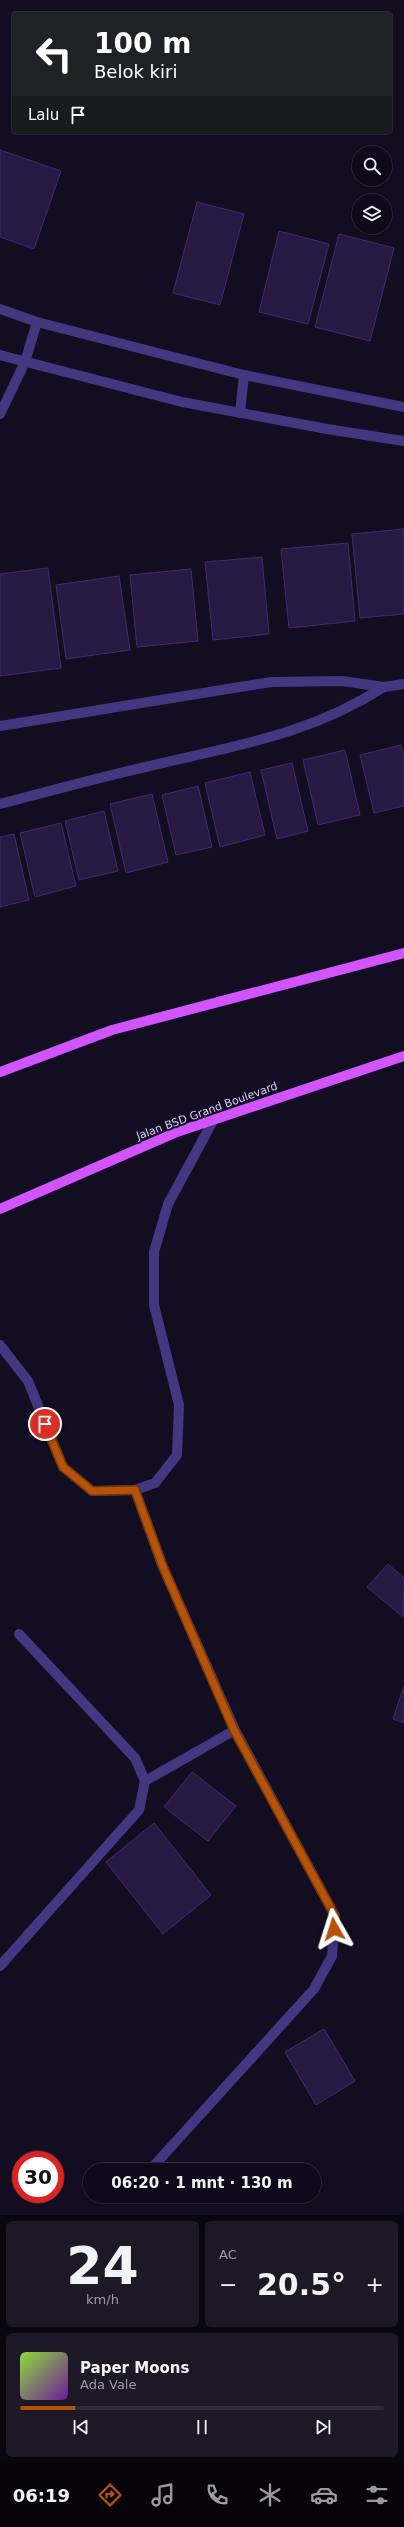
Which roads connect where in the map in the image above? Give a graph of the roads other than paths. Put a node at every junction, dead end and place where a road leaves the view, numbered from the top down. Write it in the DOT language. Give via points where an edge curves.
graph roads {
  1 [pos="0,309"];
  2 [pos="37,322"];
  3 [pos="0,355"];
  4 [pos="25,362"];
  5 [pos="244,375"];
  6 [pos="404,407"];
  7 [pos="240,413"];
  8 [pos="0,414"];
  9 [pos="404,441"];
  10 [pos="404,684"];
  11 [pos="384,687"];
  12 [pos="0,726"];
  13 [pos="0,804"];
  14 [pos="404,953"];
  15 [pos="404,1056"];
  16 [pos="0,1072"];
  17 [pos="214,1119"];
  18 [pos="0,1209"];
  19 [pos="0,1345"];
  20 [pos="135,1490"];
  21 [pos="19,1634"];
  22 [pos="234,1730"];
  23 [pos="145,1781"];
  24 [pos="0,1966"];
  25 [pos="156,2163"];
  1 -- 2 [label="street"];
  2 -- 4 [label="street"];
  2 -- 5 [label="street"];
  3 -- 4 [label="street"];
  4 -- 7 [label="street" via="182,402"];
  4 -- 8 [label="street"];
  5 -- 6 [label="street"];
  5 -- 7 [label="street"];
  7 -- 9 [label="street"];
  10 -- 11 [label="street"];
  11 -- 12 [label="street" via="342,681 271,682"];
  11 -- 13 [label="street" via="334,716 304,728"];
  14 -- 16 [label="main road" via="112,1030"];
  15 -- 17 [label="main road, Jalan BSD Grand Boulevard"];
  17 -- 18 [label="main road, Jalan BSD Grand Boulevard" via="177,1132"];
  17 -- 20 [label="street" via="168,1204 154,1252 154,1305 179,1405 177,1455 155,1483"];
  19 -- 20 [label="street" via="28,1381 63,1467 92,1491"];
  20 -- 22 [label="street" via="163,1567"];
  21 -- 23 [label="street" via="135,1758"];
  22 -- 23 [label="street"];
  22 -- 25 [label="street" via="335,1916 332,1956 314,1989"];
  23 -- 24 [label="street" via="138,1810"];
}
